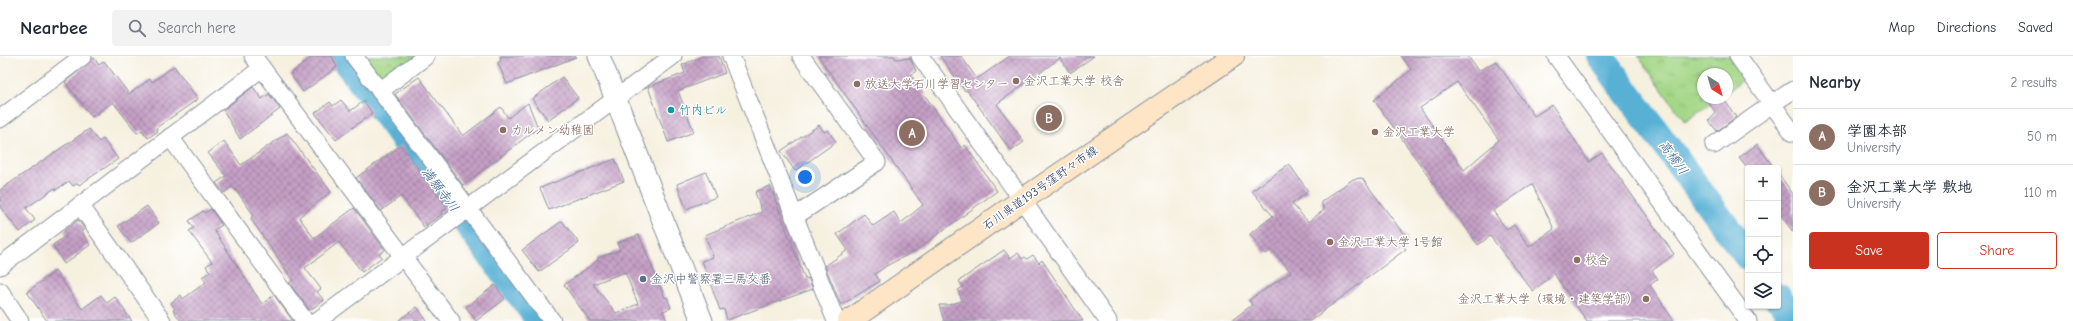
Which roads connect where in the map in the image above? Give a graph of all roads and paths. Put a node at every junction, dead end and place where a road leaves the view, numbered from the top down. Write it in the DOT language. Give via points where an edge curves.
graph roads {
  1 [pos="83,56"];
  2 [pos="354,56"];
  3 [pos="426,56"];
  4 [pos="598,56"];
  5 [pos="673,56"];
  6 [pos="731,56"];
  7 [pos="801,56"];
  8 [pos="920,56"];
  9 [pos="1233,56"];
  10 [pos="1556,56"];
  11 [pos="1738,56"];
  12 [pos="257,62"];
  13 [pos="1793,90"];
  14 [pos="380,91"];
  15 [pos="615,98"];
  16 [pos="1772,104"];
  17 [pos="0,119"];
  18 [pos="1793,133"];
  19 [pos="170,137"];
  20 [pos="1714,145"];
  21 [pos="1022,200"];
  22 [pos="80,205"];
  23 [pos="462,212"];
  24 [pos="794,217"];
  25 [pos="402,257"];
  26 [pos="0,266"];
  27 [pos="0,291"];
  28 [pos="20,321"];
  29 [pos="162,321"];
  30 [pos="306,321"];
  31 [pos="317,321"];
  32 [pos="451,321"];
  33 [pos="552,321"];
  34 [pos="702,321"];
  35 [pos="836,321"];
  36 [pos="849,321"];
  37 [pos="1108,321"];
  38 [pos="1748,321"];
  1 -- 17 [label="street"];
  2 -- 14 [label="street"];
  3 -- 14 [label="street"];
  4 -- 15 [label="street"];
  5 -- 15 [label="street"];
  6 -- 24 [label="street"];
  7 -- 24 [label="street" via="878,162"];
  8 -- 21 [label="street"];
  9 -- 21 [label="main road, 石川県道193号窪野々市線"];
  10 -- 38 [label="street"];
  11 -- 16 [label="street"];
  12 -- 19 [label="street"];
  12 -- 25 [label="street"];
  13 -- 16 [label="street"];
  14 -- 23 [label="street"];
  15 -- 23 [label="street"];
  15 -- 34 [label="street"];
  16 -- 18 [label="street"];
  16 -- 20 [label="street"];
  19 -- 22 [label="street"];
  19 -- 30 [label="street"];
  21 -- 36 [label="main road, 石川県道193号窪野々市線"];
  21 -- 37 [label="street"];
  22 -- 26 [label="street"];
  22 -- 29 [label="street"];
  23 -- 25 [label="street"];
  23 -- 33 [label="street"];
  24 -- 35 [label="street"];
  25 -- 31 [label="street"];
  25 -- 32 [label="street"];
  27 -- 28 [label="street"];
}
